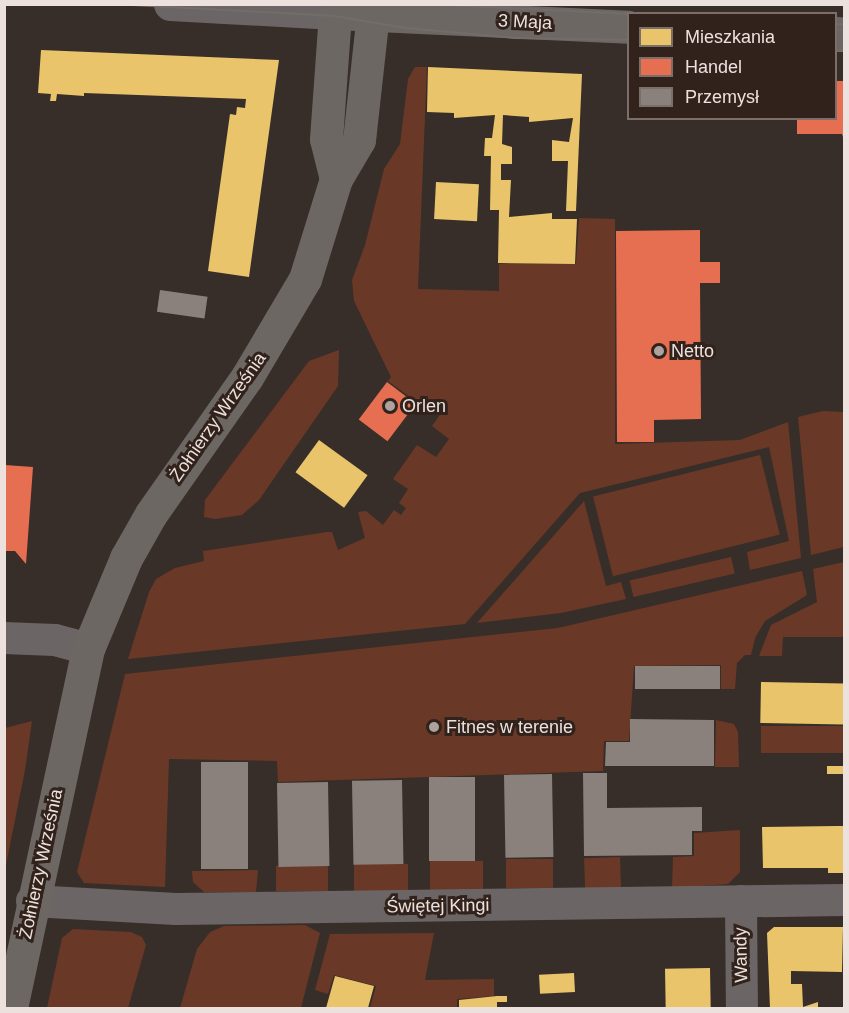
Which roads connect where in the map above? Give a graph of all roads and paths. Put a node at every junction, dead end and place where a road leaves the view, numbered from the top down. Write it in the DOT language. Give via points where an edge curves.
graph roads {
  1 [pos="170,4"];
  2 [pos="335,13"];
  3 [pos="373,14"];
  4 [pos="627,27"];
  5 [pos="336,179"];
  6 [pos="4,638"];
  7 [pos="88,649"];
  8 [pos="844,900"];
  9 [pos="32,901"];
  10 [pos="741,901"];
  11 [pos="11,1008"];
  12 [pos="742,1008"];
  1 -- 2 [label="street, 3 Maja"];
  2 -- 3 [label="main road, 3 Maja"];
  2 -- 5 [label="main road" via="326,139"];
  3 -- 4 [label="main road, 3 Maja"];
  3 -- 5 [label="main road, Żołnierzy Września" via="359,140"];
  5 -- 7 [label="main road, Żołnierzy Września" via="305,279 266,348 151,514 126,558"];
  6 -- 7 [label="street" via="55,640"];
  7 -- 9 [label="main road, Żołnierzy Września"];
  8 -- 10 [label="street, Świętej Kingi"];
  9 -- 10 [label="street, Świętej Kingi" via="176,909"];
  9 -- 11 [label="main road, Żołnierzy Września"];
  10 -- 12 [label="street, Wandy"];
}
